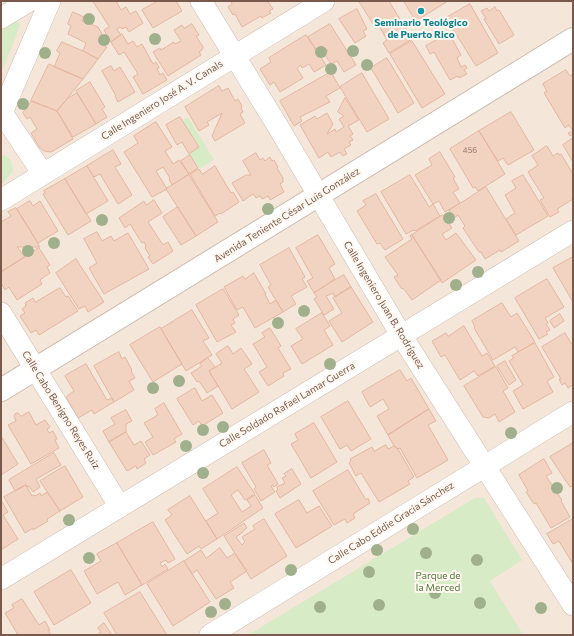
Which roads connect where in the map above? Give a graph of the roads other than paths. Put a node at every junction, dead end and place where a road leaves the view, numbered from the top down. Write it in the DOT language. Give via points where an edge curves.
graph roads {
  1 [pos="29,1"];
  2 [pos="50,1"];
  3 [pos="201,1"];
  4 [pos="324,1"];
  5 [pos="1,18"];
  6 [pos="573,39"];
  7 [pos="235,56"];
  8 [pos="1,113"];
  9 [pos="43,174"];
  10 [pos="319,195"];
  11 [pos="1,200"];
  12 [pos="573,231"];
  13 [pos="1,313"];
  14 [pos="401,335"];
  15 [pos="36,369"];
  16 [pos="1,390"];
  17 [pos="573,412"];
  18 [pos="485,466"];
  19 [pos="120,507"];
  20 [pos="1,579"];
  21 [pos="573,605"];
  22 [pos="210,635"];
  1 -- 5 [label="street"];
  2 -- 8 [label="street"];
  3 -- 7 [label="street, Calle Ingeniero Juan B. Rodríguez"];
  4 -- 7 [label="street, Calle Ingeniero José A. V. Canals"];
  6 -- 10 [label="street, Avenida Teniente César Luis González"];
  7 -- 9 [label="street, Calle Ingeniero José A. V. Canals"];
  7 -- 10 [label="street, Calle Ingeniero Juan B. Rodríguez"];
  8 -- 9 [label="street"];
  9 -- 11 [label="street, Calle Ingeniero José A. V. Canals"];
  10 -- 14 [label="street, Calle Ingeniero Juan B. Rodríguez"];
  10 -- 15 [label="street, Avenida Teniente César Luis González"];
  12 -- 14 [label="street, Calle Soldado Rafael Lamar Guerra"];
  13 -- 15 [label="street, Calle Cabo Benigno Reyes Ruiz"];
  14 -- 18 [label="street, Calle Ingeniero Juan B. Rodríguez"];
  14 -- 19 [label="street, Calle Soldado Rafael Lamar Guerra"];
  15 -- 16 [label="street, Avenida Teniente César Luis González"];
  15 -- 19 [label="street, Calle Cabo Benigno Reyes Ruiz"];
  17 -- 18 [label="street, Calle Cabo Eddie Gracia Sánchez"];
  18 -- 21 [label="street, Calle Ingeniero Juan B. Rodríguez"];
  18 -- 22 [label="street, Calle Cabo Eddie Gracia Sánchez"];
  19 -- 20 [label="street, Calle Soldado Rafael Lamar Guerra"];
}
